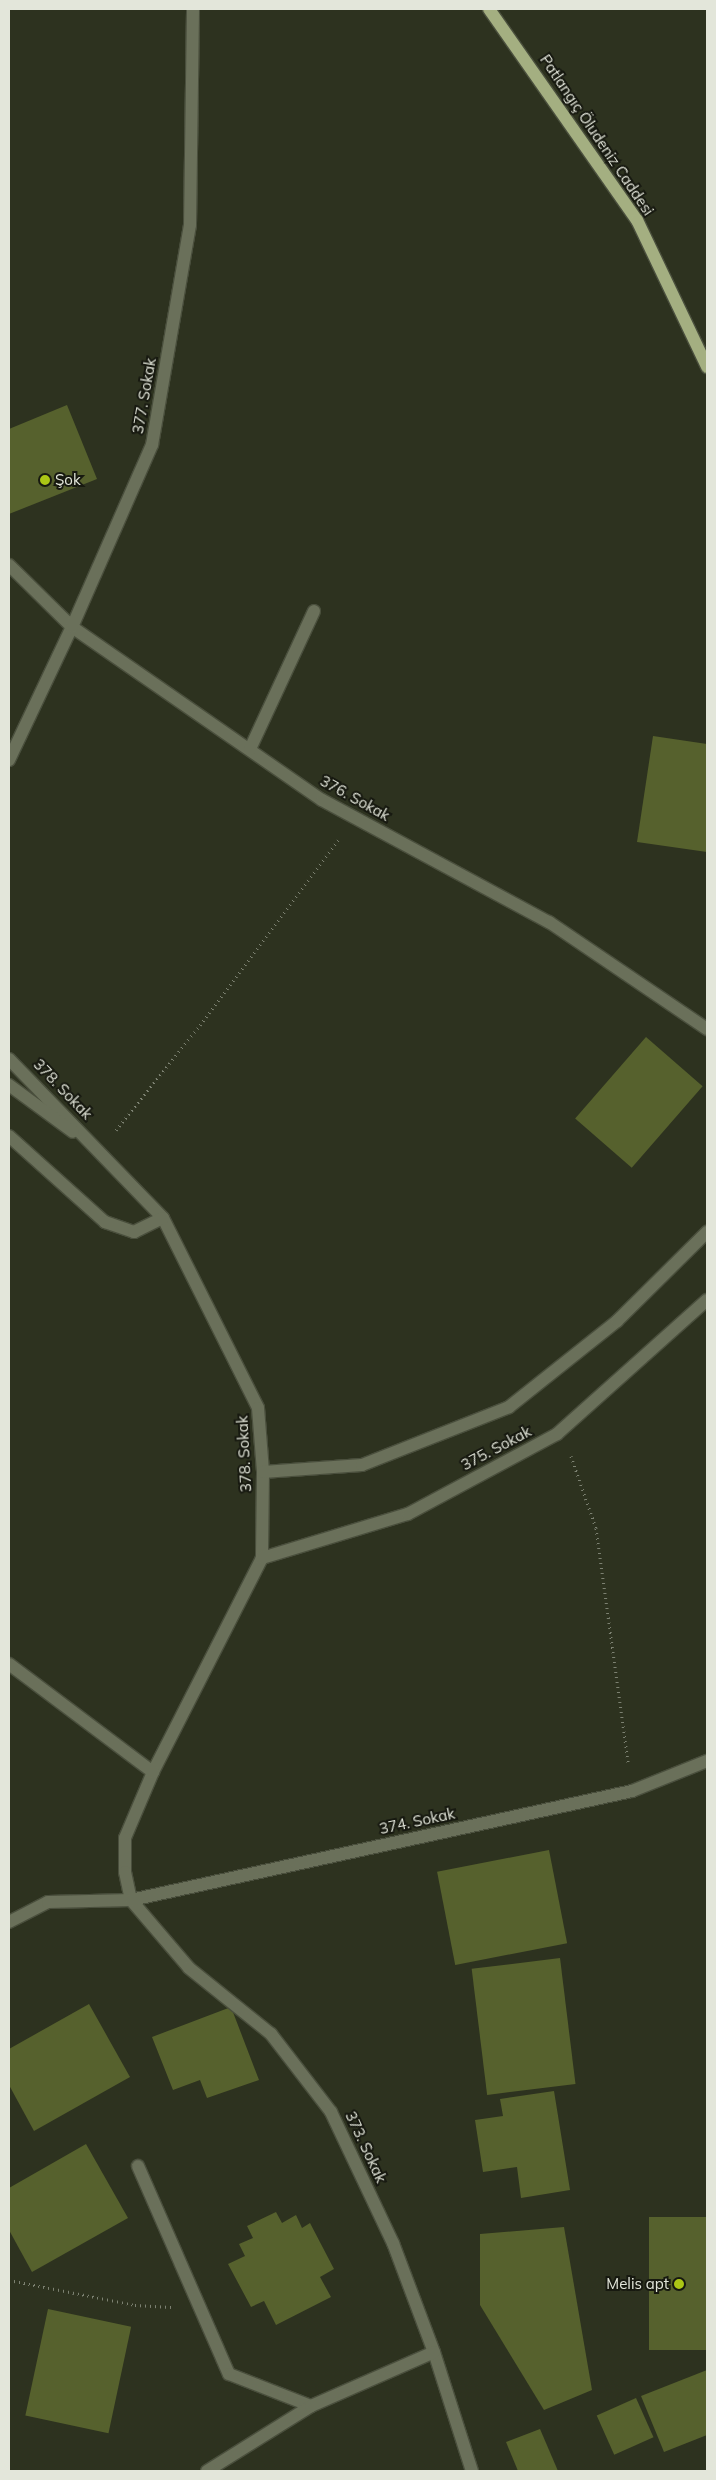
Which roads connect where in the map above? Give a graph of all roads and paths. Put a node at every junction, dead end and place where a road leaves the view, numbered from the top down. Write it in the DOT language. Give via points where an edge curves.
graph roads {
  1 [pos="193,9"];
  2 [pos="489,9"];
  3 [pos="707,367"];
  4 [pos="9,565"];
  5 [pos="314,611"];
  6 [pos="72,627"];
  7 [pos="250,749"];
  8 [pos="9,760"];
  9 [pos="355,817"];
  10 [pos="707,1029"];
  11 [pos="9,1059"];
  12 [pos="9,1085"];
  13 [pos="9,1136"];
  14 [pos="99,1151"];
  15 [pos="162,1218"];
  16 [pos="707,1232"];
  17 [pos="707,1300"];
  18 [pos="557,1434"];
  19 [pos="263,1472"];
  20 [pos="262,1558"];
  21 [pos="9,1664"];
  22 [pos="707,1761"];
  23 [pos="153,1772"];
  24 [pos="632,1791"];
  25 [pos="131,1900"];
  26 [pos="9,1922"];
  27 [pos="138,2166"];
  28 [pos="9,2280"];
  29 [pos="135,2305"];
  30 [pos="434,2352"];
  31 [pos="311,2406"];
  32 [pos="207,2471"];
  33 [pos="472,2471"];
  1 -- 6 [label="street, 377. Sokak" via="190,224 152,445"];
  2 -- 3 [label="main road, Patlangıç Öludeniz Caddesi" via="637,220"];
  4 -- 6 [label="street, 376. Sokak"];
  5 -- 7 [label="street"];
  6 -- 7 [label="street, 376. Sokak"];
  6 -- 8 [label="street, 377. Sokak"];
  7 -- 9 [label="street, 376. Sokak" via="322,800"];
  9 -- 10 [label="street, 376. Sokak" via="549,922"];
  9 -- 14 [label="path" via="200,1025"];
  11 -- 14 [label="street, 378. Sokak"];
  12 -- 14 [label="street"];
  13 -- 15 [label="street" via="104,1222 134,1232"];
  14 -- 15 [label="street, 378. Sokak"];
  15 -- 19 [label="street, 378. Sokak" via="258,1408"];
  16 -- 19 [label="street" via="617,1320 509,1407 362,1465"];
  17 -- 18 [label="street, 375. Sokak"];
  18 -- 20 [label="street, 375. Sokak" via="408,1514"];
  18 -- 24 [label="path" via="576,1465 596,1528"];
  19 -- 20 [label="street, 378. Sokak"];
  20 -- 23 [label="street, 378. Sokak"];
  21 -- 23 [label="street"];
  22 -- 24 [label="street, 374. Sokak"];
  23 -- 25 [label="street, 378. Sokak" via="125,1838 125,1872"];
  24 -- 25 [label="street, 374. Sokak"];
  25 -- 26 [label="street, 374. Sokak" via="48,1902"];
  25 -- 30 [label="street, 373. Sokak" via="189,1968 271,2034 331,2112 393,2243"];
  27 -- 31 [label="street" via="229,2374"];
  28 -- 29 [label="path"];
  30 -- 31 [label="street"];
  30 -- 33 [label="street, 373. Sokak"];
  31 -- 32 [label="street"];
}
